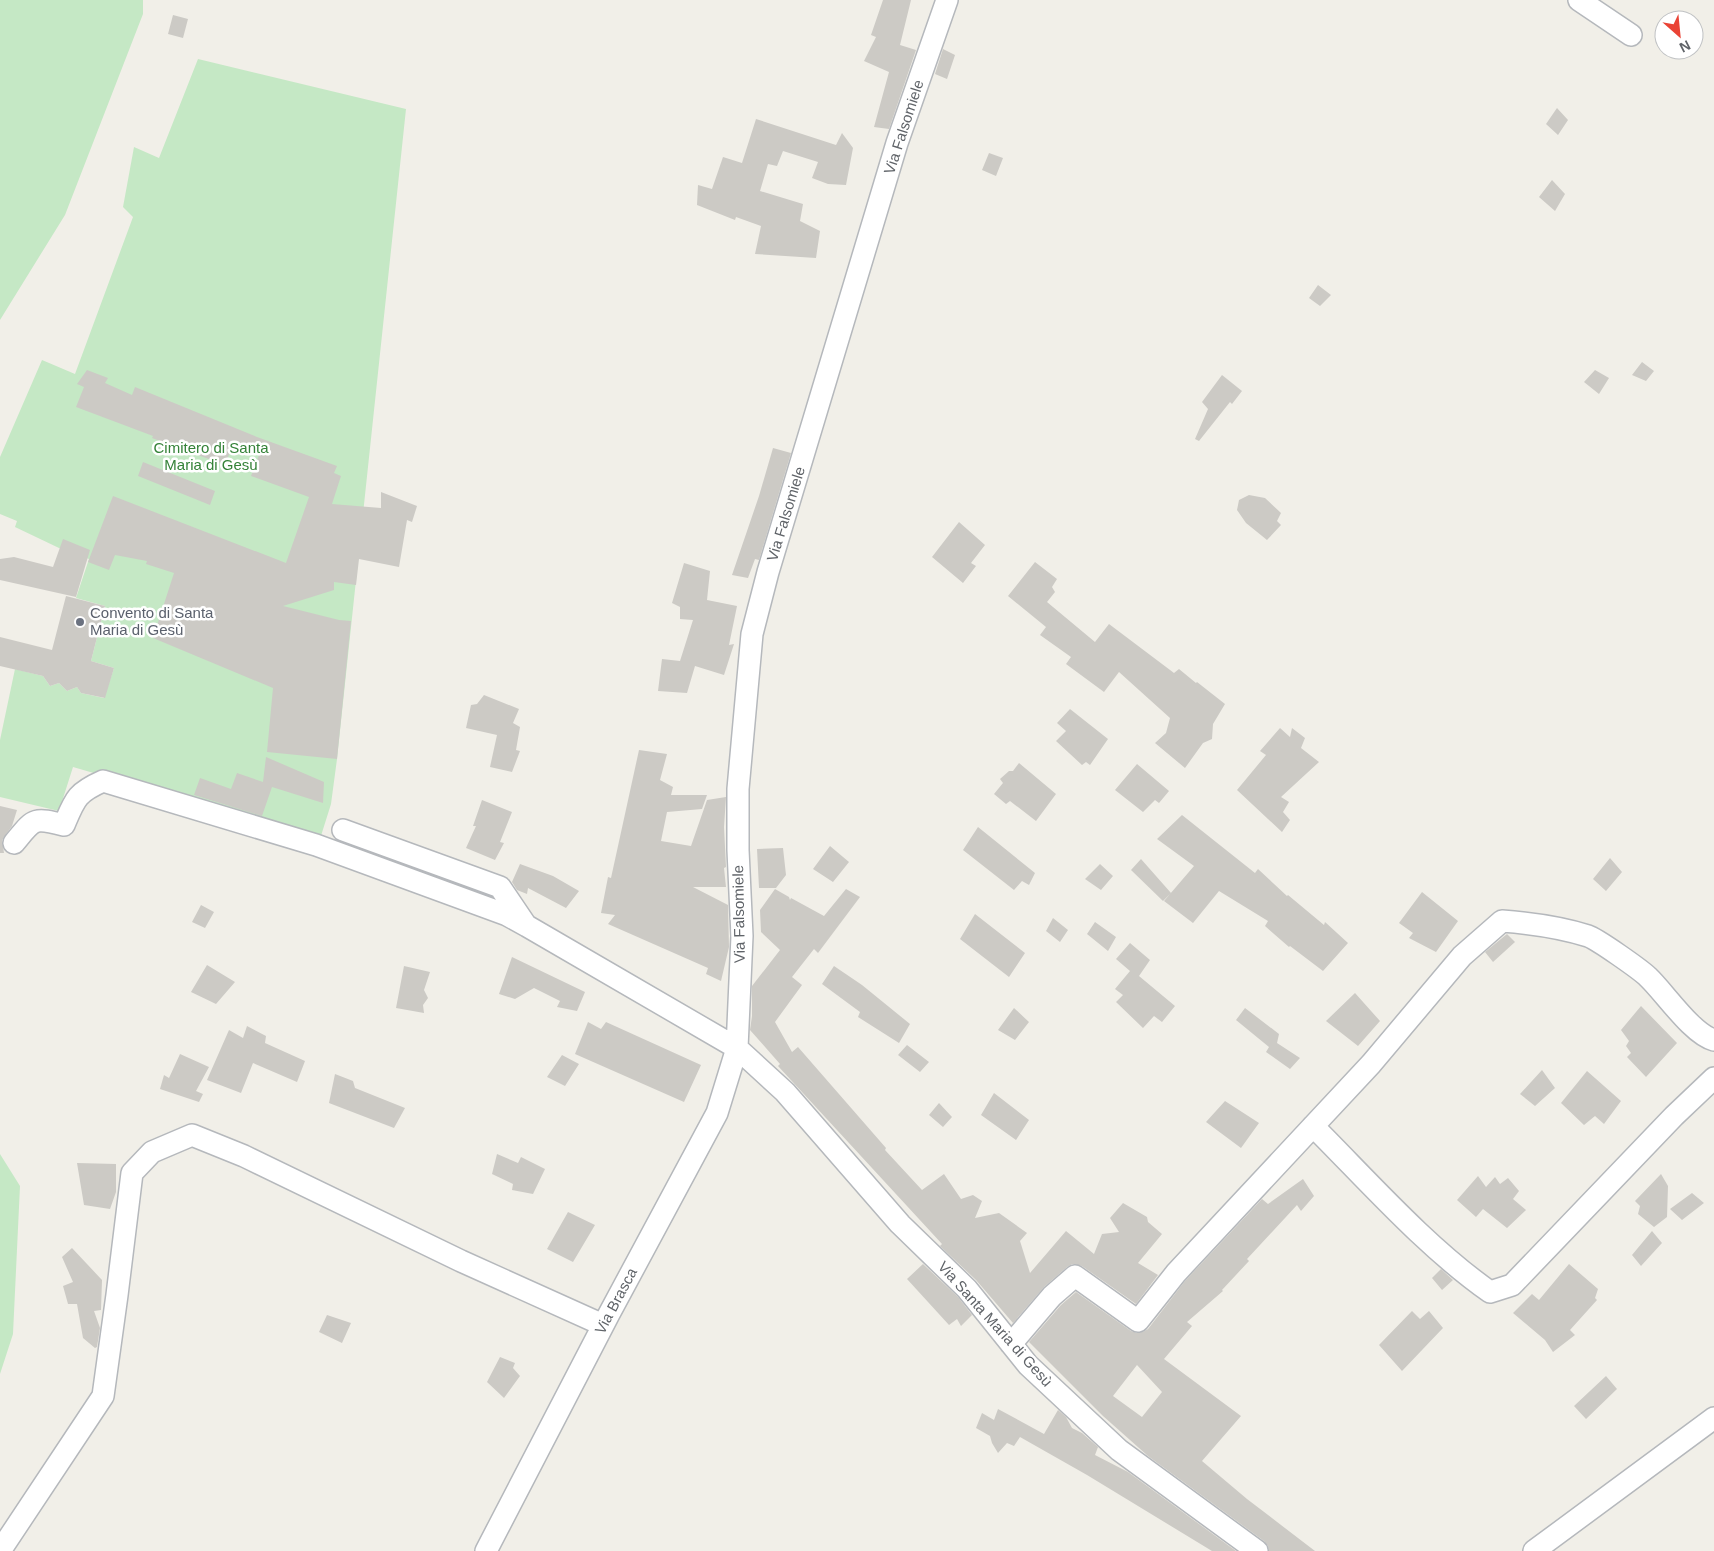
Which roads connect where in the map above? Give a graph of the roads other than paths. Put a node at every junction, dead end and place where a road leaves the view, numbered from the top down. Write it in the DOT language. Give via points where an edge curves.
graph roads {
  1 [pos="946,0"];
  2 [pos="1579,0"];
  3 [pos="1631,35"];
  4 [pos="343,830"];
  5 [pos="14,843"];
  6 [pos="527,926"];
  7 [pos="1714,1040"];
  8 [pos="737,1048"];
  9 [pos="1714,1078"];
  10 [pos="1313,1126"];
  11 [pos="604,1324"];
  12 [pos="1011,1344"];
  13 [pos="1714,1418"];
  14 [pos="0,1551"];
  15 [pos="486,1551"];
  16 [pos="1257,1551"];
  17 [pos="1534,1551"];
  1 -- 8 [label="street, Via Falsomiele" via="897,143 752,634 738,789 742,936"];
  2 -- 3 [label="street"];
  4 -- 6 [label="street" via="500,887"];
  5 -- 6 [label="street, Via Santa Maria di Gesù" via="32,822 44,820 64,825 74,801 86,789 103,782 316,845 507,915"];
  6 -- 8 [label="street, Via Santa Maria di Gesù"];
  7 -- 10 [label="street" via="1687,1020 1648,976 1590,937 1522,922 1502,921 1462,956 1371,1064"];
  8 -- 11 [label="street, Via Brasca" via="717,1113"];
  8 -- 12 [label="street, Via Santa Maria di Gesù" via="785,1092 900,1224 967,1289"];
  9 -- 10 [label="street" via="1512,1284 1490,1292 1469,1278 1415,1228"];
  10 -- 12 [label="street" via="1176,1273 1138,1321 1075,1276 1052,1296"];
  11 -- 14 [label="street" via="461,1261 244,1156 192,1135 152,1152 132,1173 103,1396"];
  11 -- 15 [label="street, Via Brasca"];
  12 -- 16 [label="street, Via Santa Maria di Gesù" via="1028,1365 1119,1450"];
  13 -- 17 [label="street"];
}
